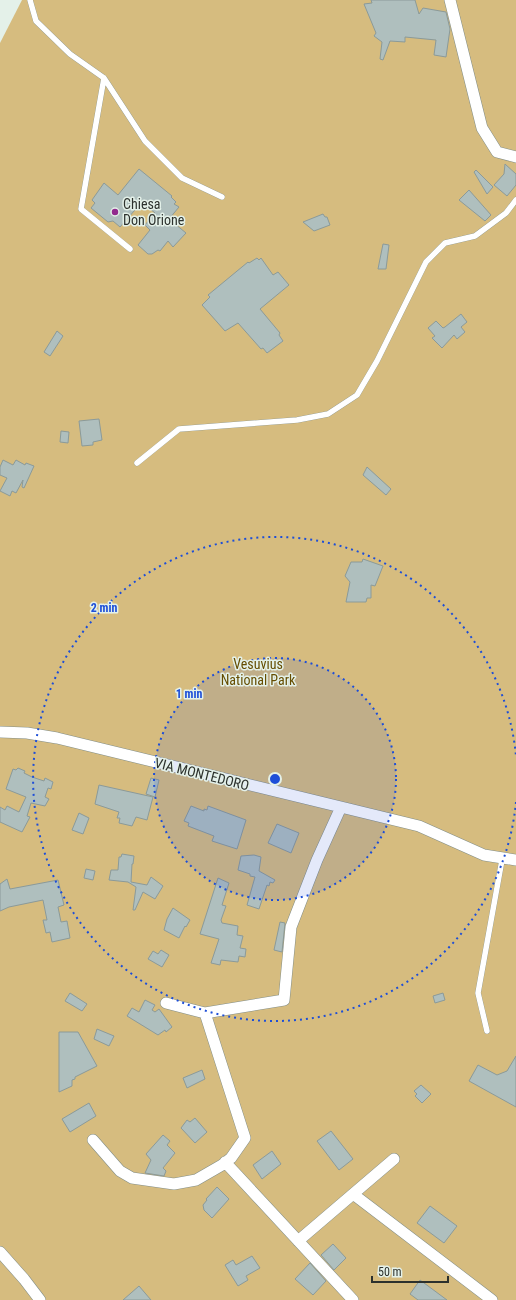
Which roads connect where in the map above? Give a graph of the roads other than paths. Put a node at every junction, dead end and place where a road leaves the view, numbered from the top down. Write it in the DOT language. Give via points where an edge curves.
graph roads {
  1 [pos="30,0"];
  2 [pos="450,0"];
  3 [pos="104,78"];
  4 [pos="516,157"];
  5 [pos="222,197"];
  6 [pos="516,200"];
  7 [pos="130,249"];
  8 [pos="137,463"];
  9 [pos="0,732"];
  10 [pos="341,807"];
  11 [pos="502,860"];
  12 [pos="516,860"];
  13 [pos="166,1003"];
  14 [pos="205,1013"];
  15 [pos="487,1031"];
  16 [pos="93,1140"];
  17 [pos="394,1159"];
  18 [pos="225,1162"];
  19 [pos="353,1194"];
  20 [pos="298,1241"];
  21 [pos="0,1252"];
  22 [pos="40,1300"];
  23 [pos="353,1300"];
  24 [pos="492,1300"];
  1 -- 3 [label="lane" via="36,21 70,54"];
  2 -- 4 [label="street" via="482,128 497,152"];
  3 -- 5 [label="lane" via="145,141 182,178"];
  3 -- 7 [label="lane" via="82,209"];
  6 -- 8 [label="lane" via="506,213 475,236 445,243 426,262 377,361 357,395 328,414 297,420 179,429"];
  9 -- 10 [label="street, VIA MONTEDORO" via="57,738"];
  10 -- 11 [label="street, VIA MONTEDORO" via="420,826 484,856"];
  10 -- 14 [label="street" via="291,927 284,1000"];
  11 -- 12 [label="street, VIA MONTEDORO"];
  11 -- 15 [label="lane" via="478,993"];
  13 -- 14 [label="street"];
  14 -- 18 [label="street" via="246,1138"];
  16 -- 18 [label="street" via="120,1171 132,1178 148,1181 185,1183 196,1180"];
  17 -- 19 [label="street"];
  18 -- 20 [label="street"];
  19 -- 20 [label="street"];
  19 -- 24 [label="street"];
  20 -- 23 [label="street"];
  21 -- 22 [label="street"];
}
